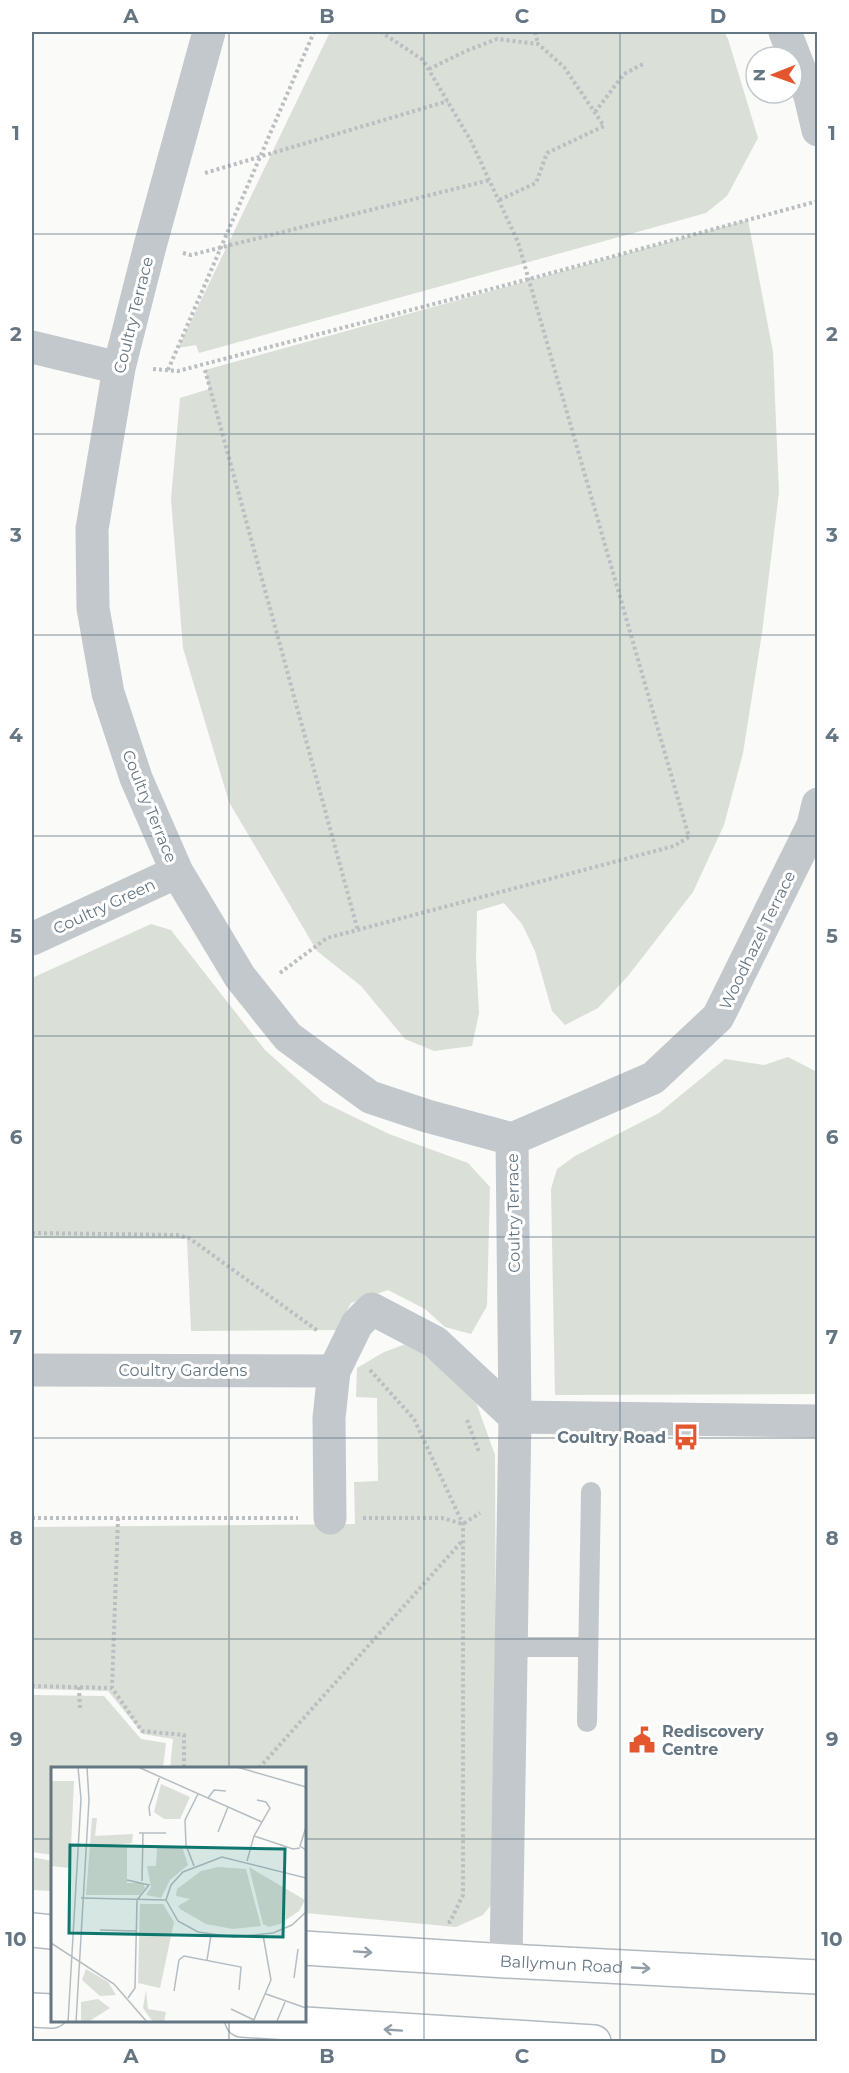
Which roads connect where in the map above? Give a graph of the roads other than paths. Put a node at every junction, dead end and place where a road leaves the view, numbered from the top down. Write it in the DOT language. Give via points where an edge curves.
graph roads {
  1 [pos="208,32"];
  2 [pos="785,32"];
  3 [pos="818,130"];
  4 [pos="32,347"];
  5 [pos="119,368"];
  6 [pos="818,804"];
  7 [pos="177,872"];
  8 [pos="32,939"];
  9 [pos="512,1139"];
  10 [pos="340,1360"];
  11 [pos="32,1370"];
  12 [pos="515,1417"];
  13 [pos="818,1421"];
  14 [pos="591,1492"];
  15 [pos="330,1518"];
  16 [pos="511,1647"];
  17 [pos="588,1647"];
  18 [pos="587,1722"];
  19 [pos="32,1930"];
  20 [pos="51,1932"];
  21 [pos="306,1948"];
  22 [pos="506,1961"];
  23 [pos="818,1977"];
  24 [pos="32,2010"];
  25 [pos="51,2011"];
  26 [pos="274,2022"];
  27 [pos="594,2042"];
  1 -- 5 [label="street, Coultry Terrace"];
  2 -- 3 [label="street" via="810,96"];
  4 -- 5 [label="street"];
  5 -- 7 [label="street, Coultry Terrace" via="92,529 93,608 108,693 136,778"];
  6 -- 9 [label="street, Woodhazel Terrace" via="813,825 718,1017 652,1078"];
  7 -- 8 [label="street, Coultry Green"];
  7 -- 9 [label="street, Coultry Terrace" via="240,977 288,1037 370,1097"];
  9 -- 12 [label="street, Coultry Terrace"];
  10 -- 11 [label="street, Coultry Gardens"];
  10 -- 12 [label="street" via="357,1324 372,1309 435,1342"];
  10 -- 15 [label="street" via="329,1418"];
  12 -- 13 [label="street"];
  12 -- 16 [label="street, Coultry Terrace"];
  14 -- 17 [label="lane"];
  16 -- 17 [label="lane"];
  16 -- 22 [label="street, Coultry Terrace"];
  17 -- 18 [label="lane"];
  19 -- 20 [label="main road"];
  21 -- 22 [label="main road, Ballymun Road, one-way"];
  22 -- 23 [label="main road, Ballymun Road, one-way"];
  24 -- 25 [label="main road"];
  27 -- 26 [label="main road, one-way"];
}
